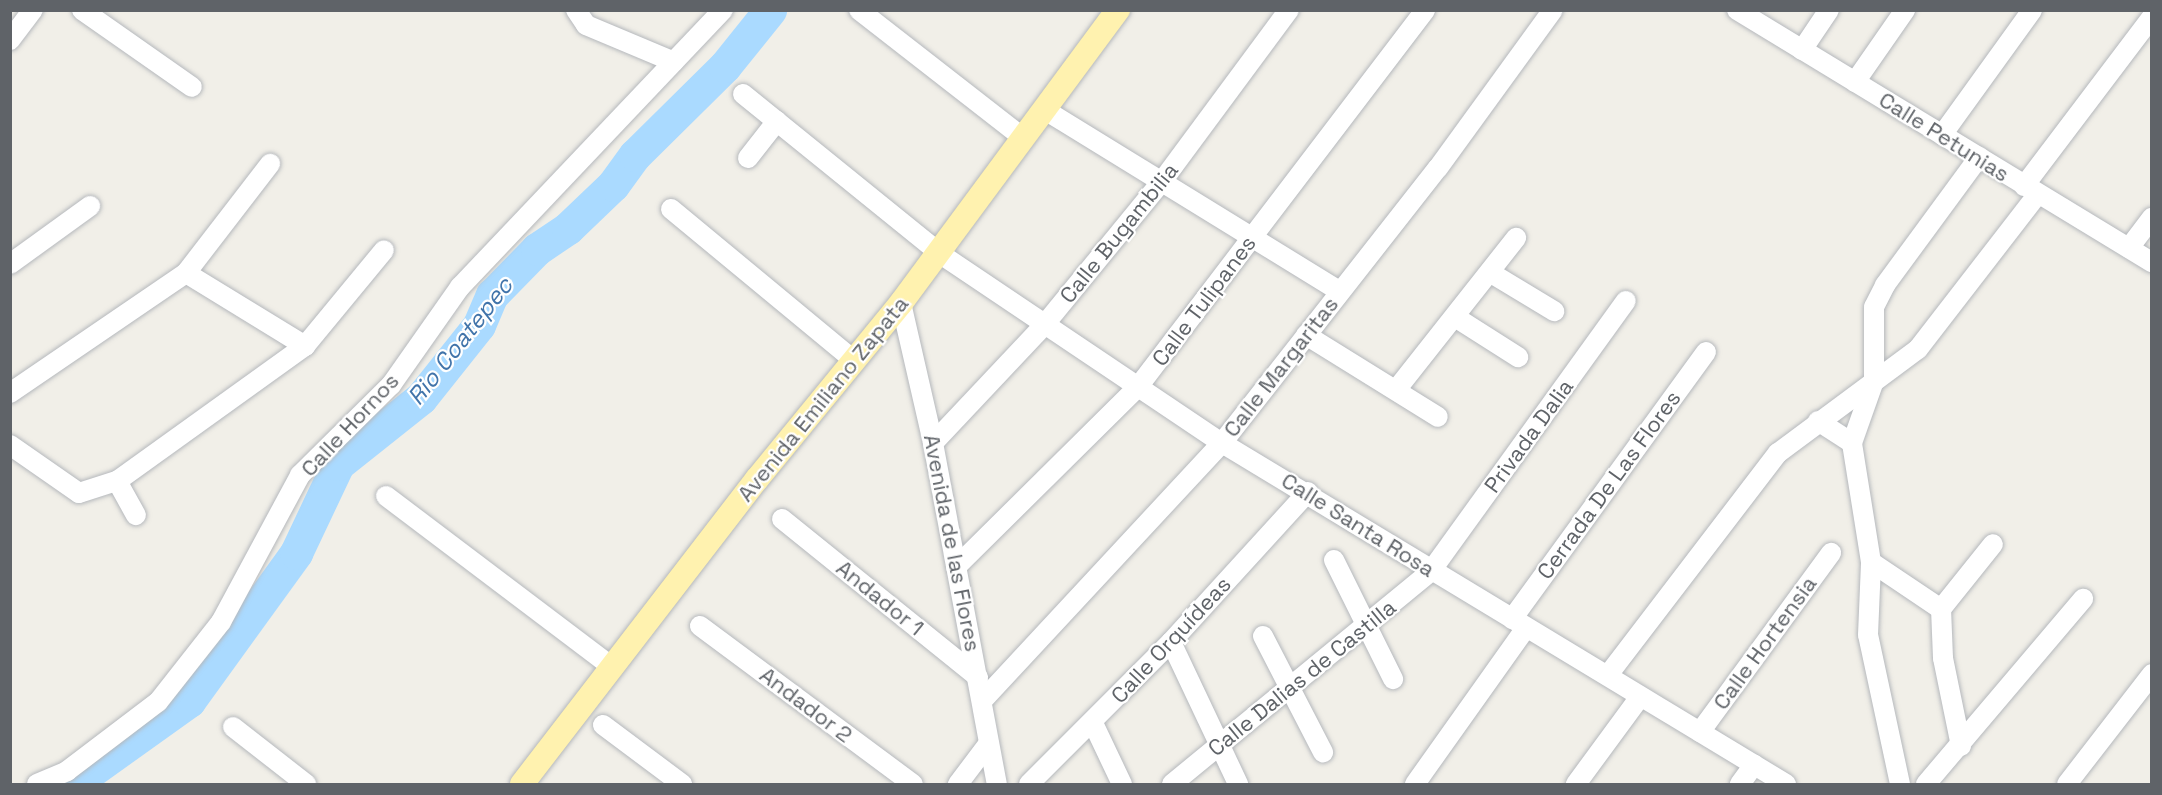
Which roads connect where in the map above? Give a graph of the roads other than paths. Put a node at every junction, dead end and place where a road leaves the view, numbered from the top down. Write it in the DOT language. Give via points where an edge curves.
graph roads {
  1 [pos="33,10"];
  2 [pos="82,10"];
  3 [pos="576,10"];
  4 [pos="723,10"];
  5 [pos="859,10"];
  6 [pos="1118,10"];
  7 [pos="1290,10"];
  8 [pos="1425,10"];
  9 [pos="1553,10"];
  10 [pos="1737,10"];
  11 [pos="1829,10"];
  12 [pos="1905,10"];
  13 [pos="2032,10"];
  14 [pos="2151,17"];
  15 [pos="10,40"];
  16 [pos="1802,50"];
  17 [pos="674,62"];
  18 [pos="1855,82"];
  19 [pos="192,87"];
  20 [pos="743,94"];
  21 [pos="1045,110"];
  22 [pos="777,121"];
  23 [pos="1942,135"];
  24 [pos="1022,137"];
  25 [pos="1979,158"];
  26 [pos="748,159"];
  27 [pos="270,164"];
  28 [pos="1163,180"];
  29 [pos="2031,190"];
  30 [pos="90,206"];
  31 [pos="671,209"];
  32 [pos="2151,218"];
  33 [pos="1254,236"];
  34 [pos="1516,238"];
  35 [pos="2129,248"];
  36 [pos="384,250"];
  37 [pos="939,253"];
  38 [pos="2151,262"];
  39 [pos="10,264"];
  40 [pos="186,273"];
  41 [pos="1491,273"];
  42 [pos="1339,291"];
  43 [pos="1626,301"];
  44 [pos="901,303"];
  45 [pos="1554,311"];
  46 [pos="1455,317"];
  47 [pos="1045,324"];
  48 [pos="1306,335"];
  49 [pos="305,346"];
  50 [pos="1706,352"];
  51 [pos="1518,357"];
  52 [pos="855,361"];
  53 [pos="1874,381"];
  54 [pos="1138,387"];
  55 [pos="1396,390"];
  56 [pos="10,393"];
  57 [pos="1437,417"];
  58 [pos="1818,421"];
  59 [pos="933,443"];
  60 [pos="1222,443"];
  61 [pos="1852,443"];
  62 [pos="10,445"];
  63 [pos="117,481"];
  64 [pos="1308,492"];
  65 [pos="386,496"];
  66 [pos="136,515"];
  67 [pos="782,519"];
  68 [pos="1993,544"];
  69 [pos="1831,553"];
  70 [pos="1334,560"];
  71 [pos="1871,562"];
  72 [pos="956,567"];
  73 [pos="1431,571"];
  74 [pos="2083,599"];
  75 [pos="1941,609"];
  76 [pos="1519,624"];
  77 [pos="700,626"];
  78 [pos="1365,626"];
  79 [pos="1263,636"];
  80 [pos="1171,642"];
  81 [pos="612,667"];
  82 [pos="2151,674"];
  83 [pos="1608,675"];
  84 [pos="978,677"];
  85 [pos="1394,679"];
  86 [pos="1289,689"];
  87 [pos="1640,697"];
  88 [pos="982,701"];
  89 [pos="1093,723"];
  90 [pos="603,725"];
  91 [pos="232,727"];
  92 [pos="1700,732"];
  93 [pos="989,743"];
  94 [pos="1219,745"];
  95 [pos="1961,746"];
  96 [pos="1323,752"];
  97 [pos="1754,765"];
  98 [pos="37,784"];
  99 [pos="306,784"];
  100 [pos="522,784"];
  101 [pos="682,784"];
  102 [pos="913,784"];
  103 [pos="958,784"];
  104 [pos="997,784"];
  105 [pos="1029,784"];
  106 [pos="1122,784"];
  107 [pos="1172,784"];
  108 [pos="1238,784"];
  109 [pos="1415,784"];
  110 [pos="1576,784"];
  111 [pos="1740,784"];
  112 [pos="1786,784"];
  113 [pos="1900,784"];
  114 [pos="1926,784"];
  115 [pos="2067,784"];
  1 -- 15 [label="street"];
  2 -- 19 [label="street"];
  3 -- 17 [label="street" via="586,25"];
  4 -- 17 [label="street, Calle Hornos"];
  5 -- 24 [label="street"];
  6 -- 21 [label="main road, Avenida Emiliano Zapata"];
  7 -- 28 [label="street, Calle Bugambilia"];
  8 -- 33 [label="street, Calle Tulipanes"];
  9 -- 42 [label="street, Calle Margaritas" via="1438,168"];
  10 -- 16 [label="street, Calle Petunias"];
  11 -- 16 [label="street"];
  12 -- 18 [label="street"];
  13 -- 23 [label="street"];
  14 -- 29 [label="street"];
  16 -- 18 [label="street, Calle Petunias"];
  17 -- 98 [label="street, Calle Hornos" via="460,287 391,385 300,475 221,622 158,702 67,771"];
  18 -- 23 [label="street, Calle Petunias"];
  20 -- 22 [label="street, Calle Santa Rosa"];
  21 -- 24 [label="main road, Avenida Emiliano Zapata"];
  21 -- 28 [label="street"];
  22 -- 26 [label="street"];
  22 -- 37 [label="street, Calle Santa Rosa"];
  23 -- 25 [label="street, Calle Petunias"];
  24 -- 37 [label="main road, Avenida Emiliano Zapata"];
  25 -- 29 [label="street, Calle Petunias"];
  25 -- 53 [label="street" via="1885,285 1874,307"];
  27 -- 40 [label="street"];
  28 -- 33 [label="street"];
  28 -- 47 [label="street, Calle Bugambilia"];
  29 -- 35 [label="street, Calle Petunias"];
  29 -- 53 [label="street" via="1918,349"];
  30 -- 39 [label="street"];
  31 -- 52 [label="street"];
  32 -- 35 [label="street"];
  33 -- 42 [label="street"];
  33 -- 54 [label="street, Calle Tulipanes"];
  34 -- 41 [label="street"];
  35 -- 38 [label="street, Calle Petunias"];
  36 -- 49 [label="street"];
  37 -- 44 [label="main road, Avenida Emiliano Zapata"];
  37 -- 47 [label="street, Calle Santa Rosa"];
  40 -- 49 [label="street"];
  40 -- 56 [label="street"];
  41 -- 45 [label="street"];
  41 -- 46 [label="street"];
  42 -- 48 [label="street, Calle Margaritas"];
  43 -- 73 [label="street, Privada Dalia"];
  44 -- 52 [label="main road, Avenida Emiliano Zapata"];
  44 -- 59 [label="street, Avenida de las Flores"];
  46 -- 51 [label="street"];
  46 -- 55 [label="street"];
  47 -- 54 [label="street, Calle Santa Rosa"];
  47 -- 59 [label="street, Calle Bugambilia"];
  48 -- 55 [label="street"];
  48 -- 60 [label="street, Calle Margaritas"];
  49 -- 63 [label="street"];
  50 -- 76 [label="street, Cerrada De Las Flores"];
  52 -- 81 [label="main road, Avenida Emiliano Zapata"];
  53 -- 58 [label="street"];
  53 -- 61 [label="street"];
  54 -- 60 [label="street, Calle Santa Rosa"];
  54 -- 72 [label="street, Calle Tulipanes"];
  55 -- 57 [label="street"];
  58 -- 61 [label="street"];
  58 -- 83 [label="street" via="1778,453"];
  59 -- 72 [label="street, Avenida de las Flores"];
  60 -- 64 [label="street, Calle Santa Rosa"];
  60 -- 88 [label="street, Calle Margaritas"];
  61 -- 71 [label="street"];
  62 -- 63 [label="street" via="79,493"];
  63 -- 66 [label="street"];
  64 -- 73 [label="street, Calle Santa Rosa"];
  64 -- 80 [label="street, Calle Orquídeas"];
  65 -- 81 [label="street"];
  67 -- 84 [label="street, Andador 1"];
  68 -- 75 [label="street"];
  69 -- 92 [label="street, Calle Hortensia"];
  70 -- 78 [label="street"];
  71 -- 75 [label="street"];
  71 -- 113 [label="street" via="1868,635"];
  72 -- 84 [label="street, Avenida de las Flores"];
  73 -- 76 [label="street, Calle Santa Rosa"];
  73 -- 78 [label="street, Calle Dalias de Castilla"];
  74 -- 95 [label="street"];
  75 -- 95 [label="street" via="1943,658"];
  76 -- 83 [label="street, Calle Santa Rosa"];
  76 -- 109 [label="street, Cerrada De Las Flores"];
  77 -- 102 [label="street, Andador 2"];
  78 -- 85 [label="street"];
  78 -- 86 [label="street, Calle Dalias de Castilla"];
  79 -- 86 [label="street"];
  80 -- 89 [label="street, Calle Orquídeas"];
  80 -- 94 [label="street"];
  81 -- 100 [label="main road, Avenida Emiliano Zapata"];
  82 -- 115 [label="street"];
  83 -- 87 [label="street, Calle Santa Rosa"];
  84 -- 88 [label="street, Avenida de las Flores"];
  86 -- 94 [label="street, Calle Dalias de Castilla"];
  86 -- 96 [label="street"];
  87 -- 92 [label="street, Calle Santa Rosa"];
  87 -- 110 [label="street"];
  88 -- 93 [label="street, Avenida de las Flores"];
  89 -- 105 [label="street, Calle Orquídeas"];
  89 -- 106 [label="street"];
  90 -- 101 [label="street"];
  91 -- 99 [label="street"];
  92 -- 97 [label="street, Calle Santa Rosa"];
  93 -- 103 [label="street"];
  93 -- 104 [label="street, Avenida de las Flores"];
  94 -- 107 [label="street, Calle Dalias de Castilla"];
  94 -- 108 [label="street"];
  95 -- 114 [label="street"];
  97 -- 111 [label="street"];
  97 -- 112 [label="street, Calle Santa Rosa"];
}
